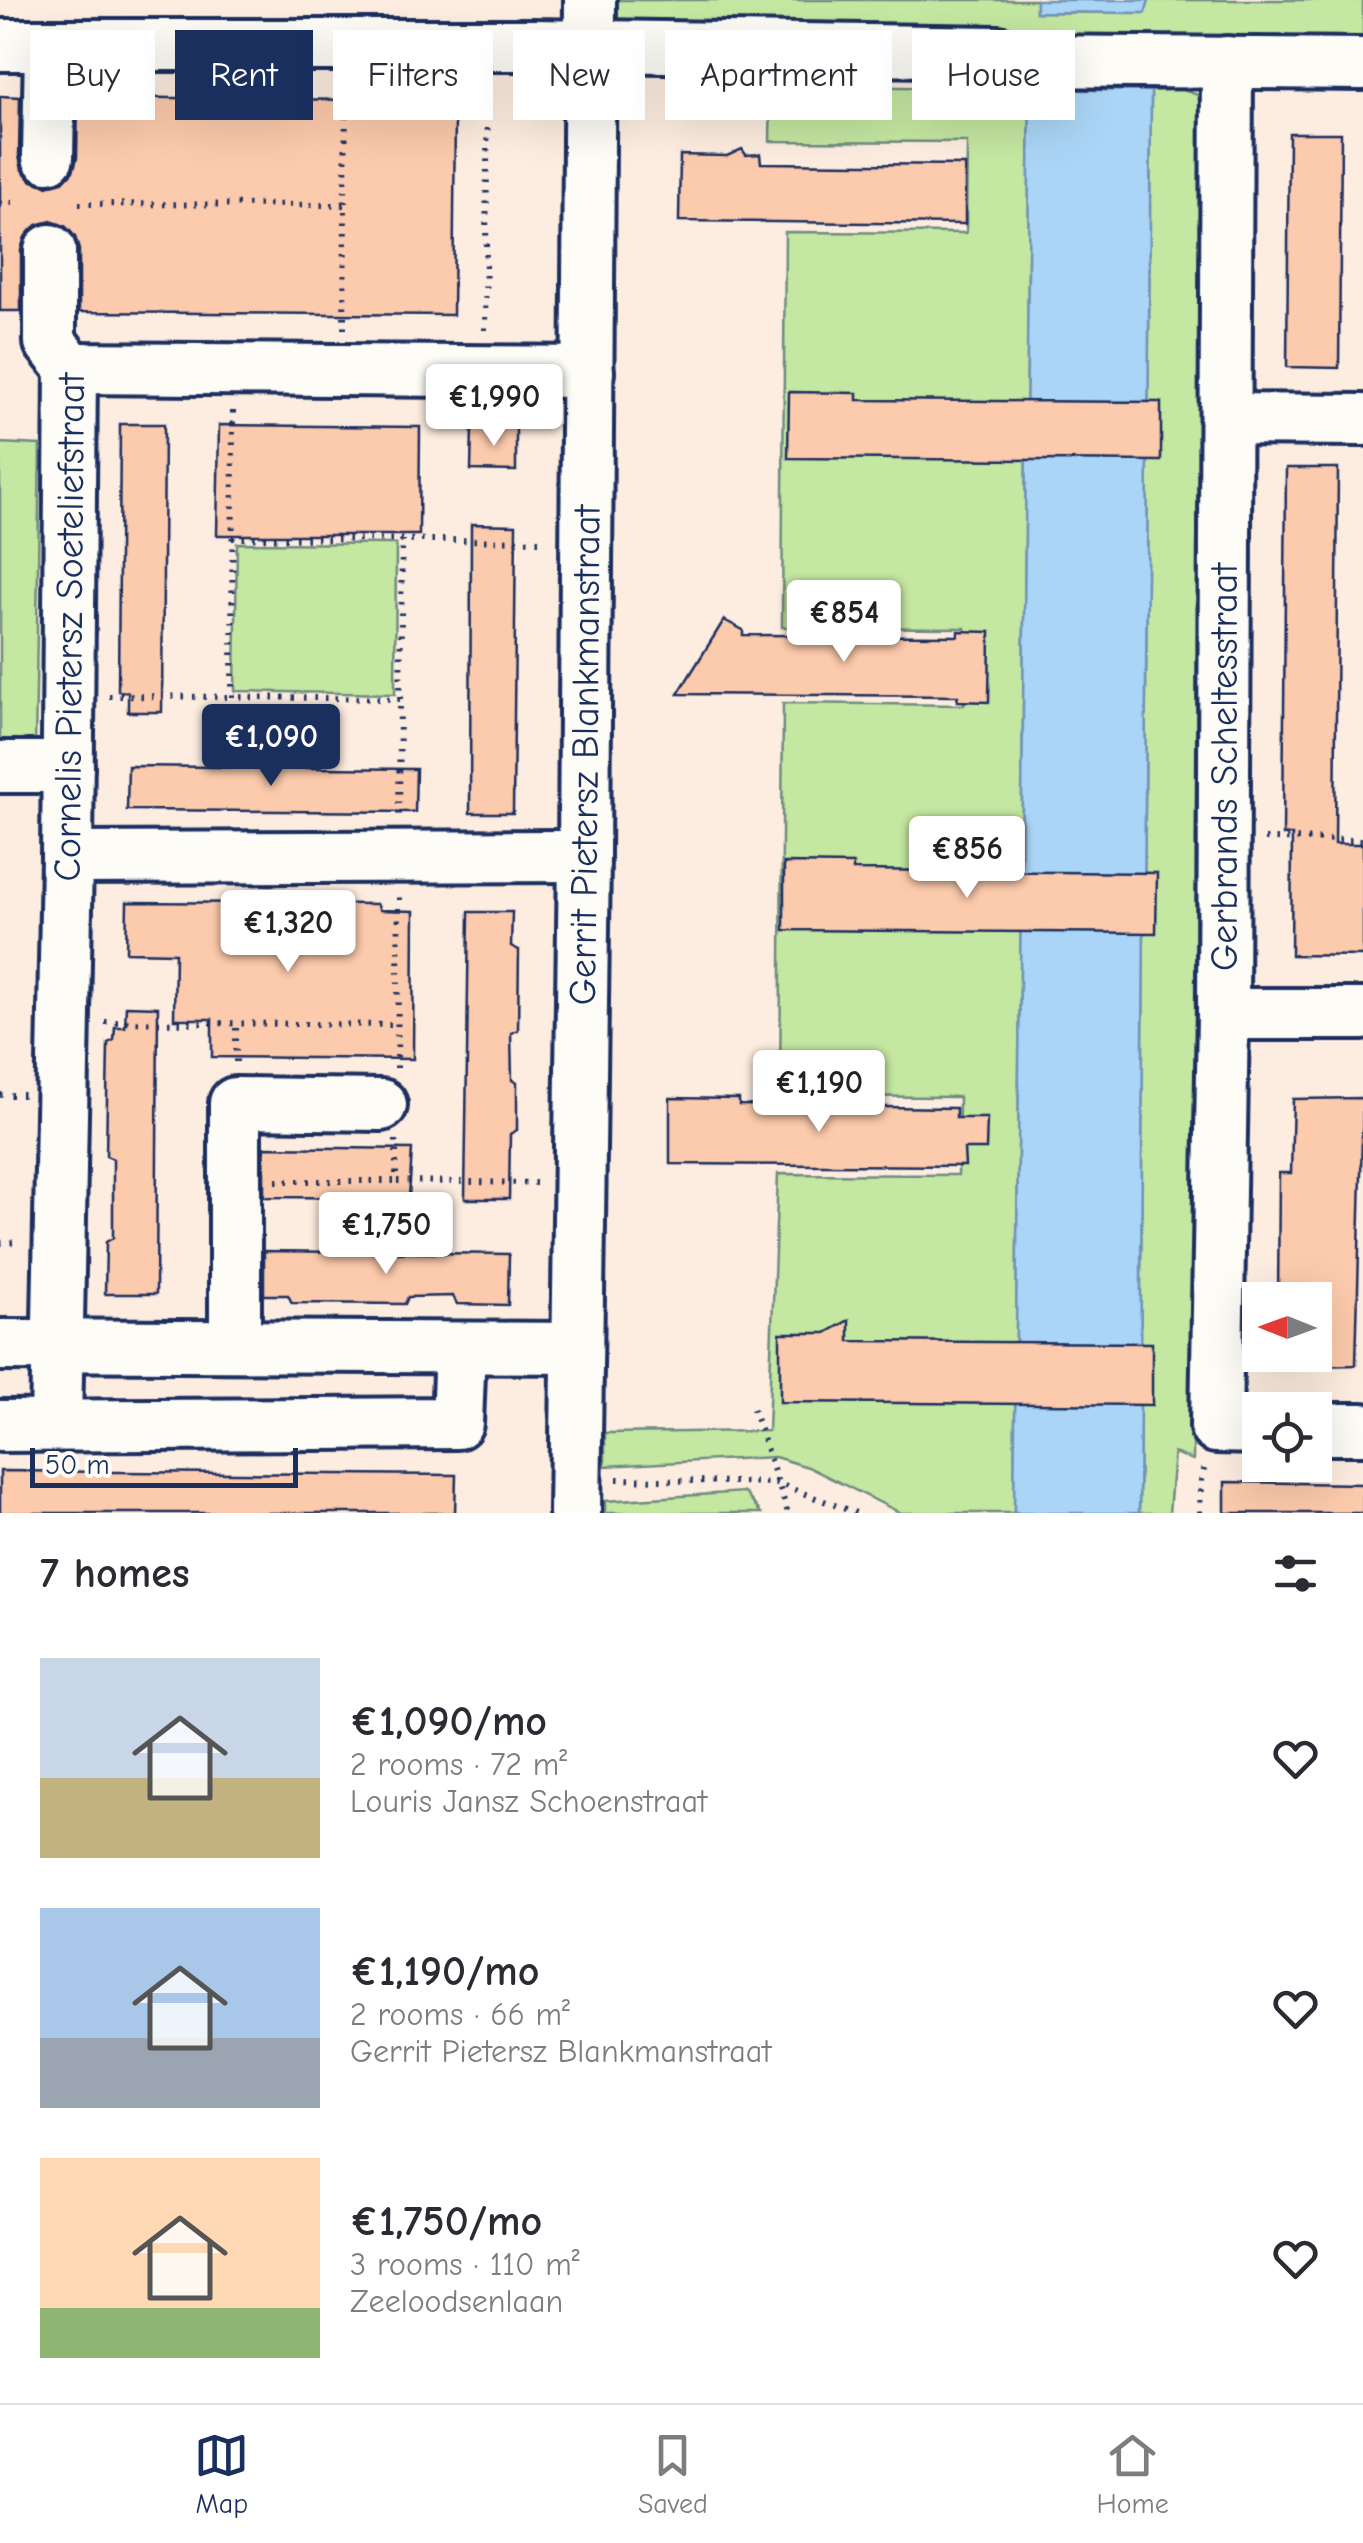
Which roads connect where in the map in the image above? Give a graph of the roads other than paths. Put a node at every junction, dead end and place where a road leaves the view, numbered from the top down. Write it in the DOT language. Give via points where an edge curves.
graph roads {
  1 [pos="590,23"];
  2 [pos="0,45"];
  3 [pos="30,45"];
  4 [pos="155,45"];
  5 [pos="1227,62"];
  6 [pos="1363,64"];
  7 [pos="49,120"];
  8 [pos="48,156"];
  9 [pos="50,250"];
  10 [pos="71,368"];
  11 [pos="588,372"];
  12 [pos="1226,419"];
  13 [pos="1363,420"];
  14 [pos="68,767"];
  15 [pos="0,768"];
  16 [pos="584,856"];
  17 [pos="67,858"];
  18 [pos="1223,1014"];
  19 [pos="1363,1014"];
  20 [pos="391,1105"];
  21 [pos="0,1345"];
  22 [pos="235,1345"];
  23 [pos="57,1346"];
  24 [pos="460,1348"];
  25 [pos="577,1348"];
  26 [pos="56,1425"];
  27 [pos="0,1426"];
  28 [pos="1242,1428"];
  29 [pos="1332,1428"];
  30 [pos="1363,1429"];
  31 [pos="575,1496"];
  1 -- 4 [label="street" via="488,45"];
  1 -- 5 [label="street" via="998,52 1022,60"];
  1 -- 11 [label="street, Gerrit Pietersz Blankmanstraat"];
  2 -- 3 [label="street"];
  5 -- 6 [label="street"];
  5 -- 12 [label="street, Gerbrands Scheltesstraat"];
  7 -- 8 [label="street"];
  9 -- 10 [label="street" via="50,342"];
  10 -- 11 [label="street, Cornelis Pietersz Soeteliefstraat"];
  10 -- 14 [label="street, Cornelis Pietersz Soeteliefstraat"];
  11 -- 16 [label="street, Gerrit Pietersz Blankmanstraat"];
  12 -- 13 [label="street"];
  12 -- 18 [label="street, Gerbrands Scheltesstraat"];
  14 -- 15 [label="street"];
  14 -- 17 [label="street, Cornelis Pietersz Soeteliefstraat"];
  16 -- 17 [label="street"];
  16 -- 25 [label="street, Gerrit Pietersz Blankmanstraat"];
  17 -- 23 [label="street, Cornelis Pietersz Soeteliefstraat"];
  18 -- 19 [label="street"];
  18 -- 28 [label="street, Gerbrands Scheltesstraat" via="1216,1427"];
  20 -- 22 [label="street" via="236,1103"];
  21 -- 23 [label="street"];
  22 -- 23 [label="street"];
  22 -- 24 [label="street"];
  23 -- 26 [label="street, Cornelis Pietersz Soeteliefstraat"];
  24 -- 25 [label="street"];
  24 -- 26 [label="street" via="457,1423"];
  25 -- 31 [label="street, Gerrit Pietersz Blankmanstraat"];
  26 -- 27 [label="street"];
  29 -- 30 [label="street"];
}
